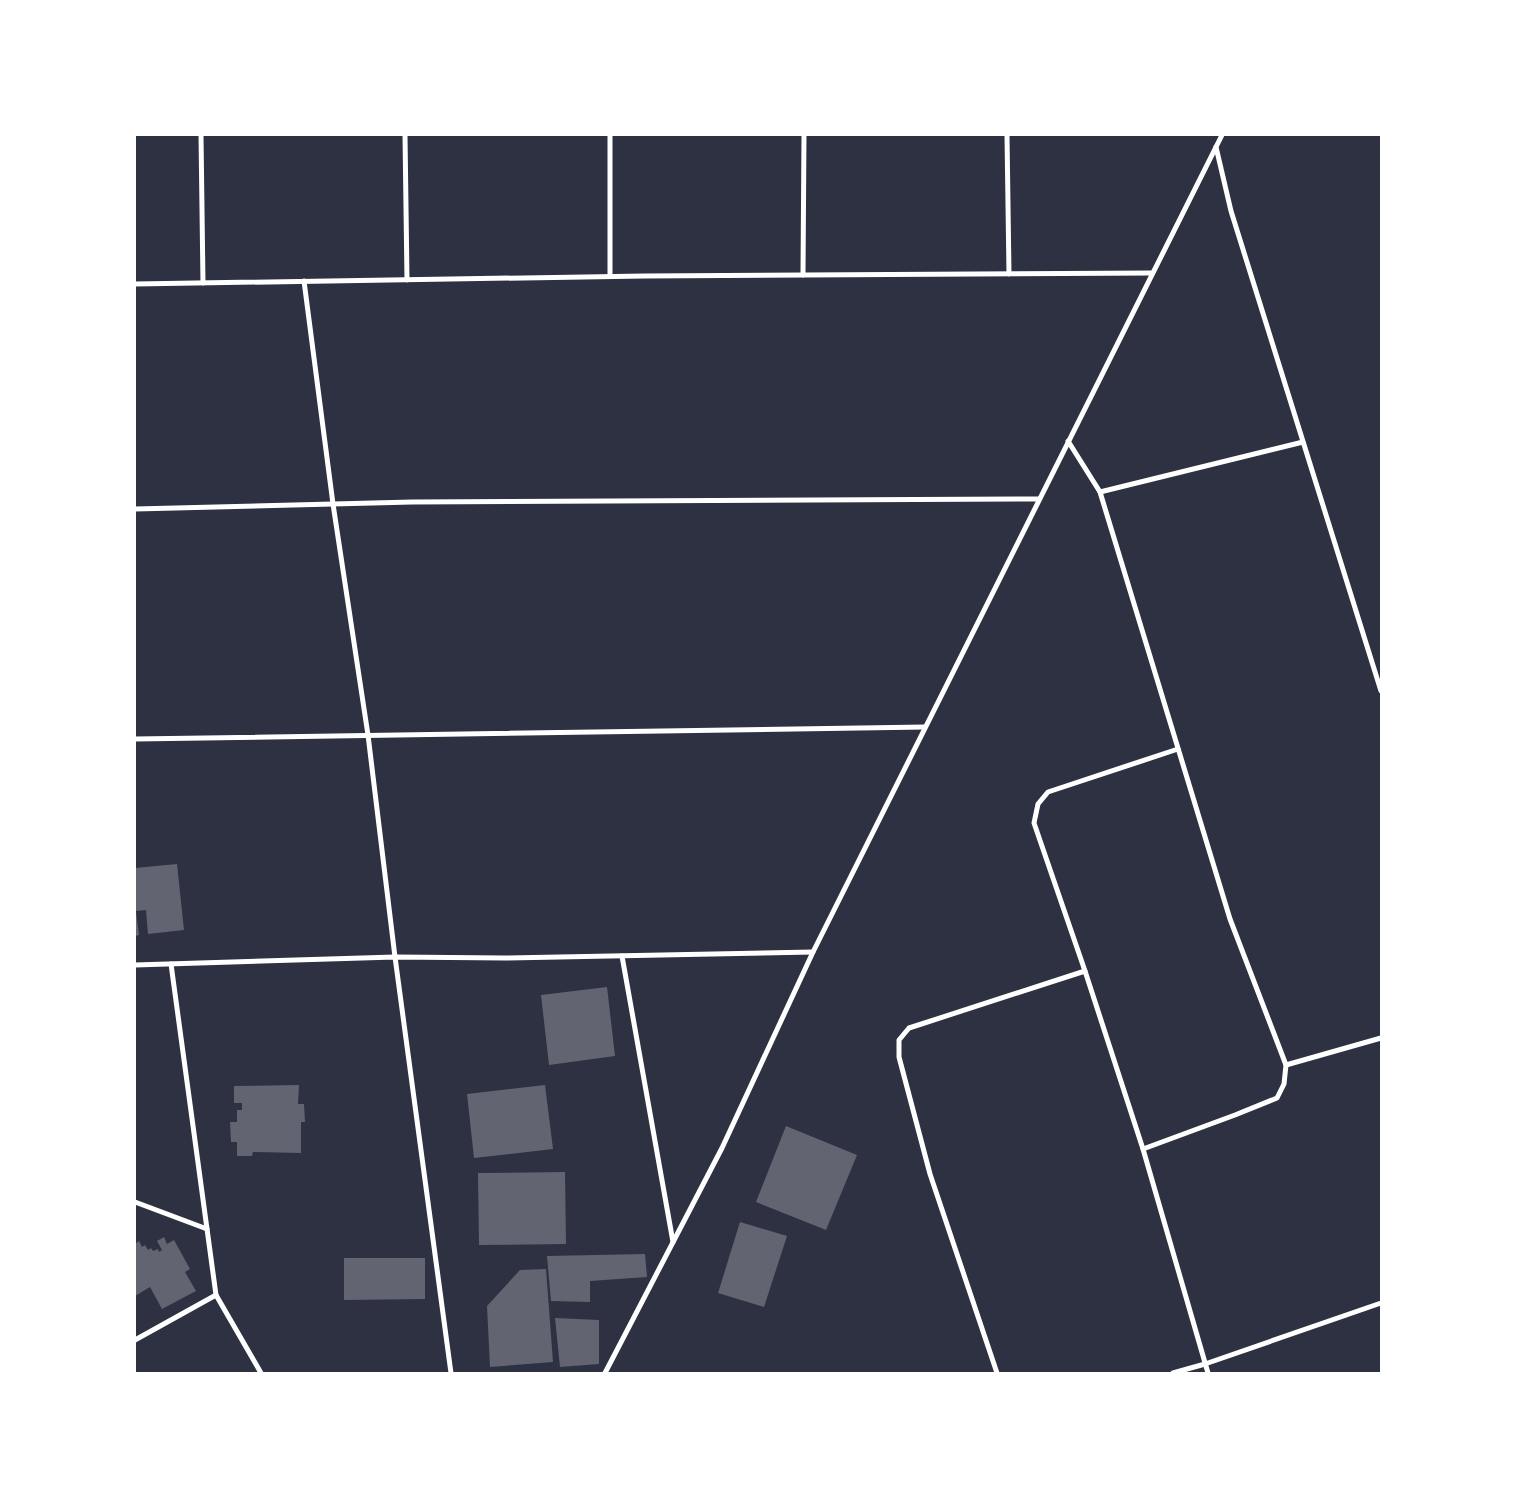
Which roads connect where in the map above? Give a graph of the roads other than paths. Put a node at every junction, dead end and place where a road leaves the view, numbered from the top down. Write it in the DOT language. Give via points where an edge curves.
graph roads {
  1 [pos="201,135"];
  2 [pos="405,135"];
  3 [pos="610,135"];
  4 [pos="804,135"];
  5 [pos="1007,135"];
  6 [pos="1222,135"];
  7 [pos="1216,147"];
  8 [pos="1152,273"];
  9 [pos="1009,274"];
  10 [pos="803,275"];
  11 [pos="610,276"];
  12 [pos="407,280"];
  13 [pos="304,281"];
  14 [pos="203,283"];
  15 [pos="135,284"];
  16 [pos="1068,441"];
  17 [pos="1303,442"];
  18 [pos="1100,492"];
  19 [pos="1039,499"];
  20 [pos="333,504"];
  21 [pos="135,509"];
  22 [pos="1381,691"];
  23 [pos="925,727"];
  24 [pos="368,735"];
  25 [pos="135,739"];
  26 [pos="1178,749"];
  27 [pos="813,952"];
  28 [pos="622,956"];
  29 [pos="395,957"];
  30 [pos="171,964"];
  31 [pos="135,965"];
  32 [pos="1086,971"];
  33 [pos="1381,1038"];
  34 [pos="1286,1065"];
  35 [pos="1142,1149"];
  36 [pos="135,1202"];
  37 [pos="207,1229"];
  38 [pos="673,1242"];
  39 [pos="216,1295"];
  40 [pos="1381,1303"];
  41 [pos="135,1340"];
  42 [pos="1205,1364"];
  43 [pos="261,1373"];
  44 [pos="451,1373"];
  45 [pos="605,1373"];
  46 [pos="997,1373"];
  47 [pos="1173,1373"];
  48 [pos="1208,1373"];
  1 -- 14 [label="street"];
  2 -- 12 [label="street"];
  3 -- 11 [label="street"];
  4 -- 10 [label="street"];
  5 -- 9 [label="street"];
  6 -- 7 [label="street"];
  7 -- 8 [label="street"];
  7 -- 17 [label="street" via="1231,211"];
  8 -- 9 [label="street"];
  8 -- 16 [label="street"];
  9 -- 10 [label="street"];
  10 -- 11 [label="street"];
  11 -- 12 [label="street"];
  12 -- 13 [label="street"];
  13 -- 14 [label="street"];
  13 -- 20 [label="street"];
  14 -- 15 [label="street"];
  16 -- 18 [label="street"];
  16 -- 19 [label="street"];
  17 -- 18 [label="street"];
  17 -- 22 [label="street"];
  18 -- 26 [label="street"];
  19 -- 20 [label="street"];
  19 -- 23 [label="street"];
  20 -- 21 [label="street"];
  20 -- 24 [label="street"];
  23 -- 24 [label="street"];
  23 -- 27 [label="street"];
  24 -- 25 [label="street"];
  24 -- 29 [label="street"];
  26 -- 32 [label="street" via="1048,792 1038,804 1034,824"];
  26 -- 34 [label="street" via="1230,919"];
  27 -- 28 [label="street"];
  27 -- 38 [label="street" via="722,1148"];
  28 -- 29 [label="street"];
  28 -- 38 [label="street"];
  29 -- 30 [label="street"];
  29 -- 44 [label="street"];
  30 -- 31 [label="street"];
  30 -- 37 [label="street"];
  32 -- 35 [label="street"];
  32 -- 46 [label="street" via="908,1028 899,1040 899,1056 930,1174"];
  33 -- 34 [label="street"];
  34 -- 35 [label="street" via="1284,1084 1277,1098"];
  35 -- 42 [label="street"];
  36 -- 37 [label="street"];
  37 -- 39 [label="street"];
  38 -- 45 [label="street"];
  39 -- 41 [label="street"];
  39 -- 43 [label="street"];
  40 -- 42 [label="street"];
  42 -- 47 [label="street"];
  42 -- 48 [label="street"];
}
